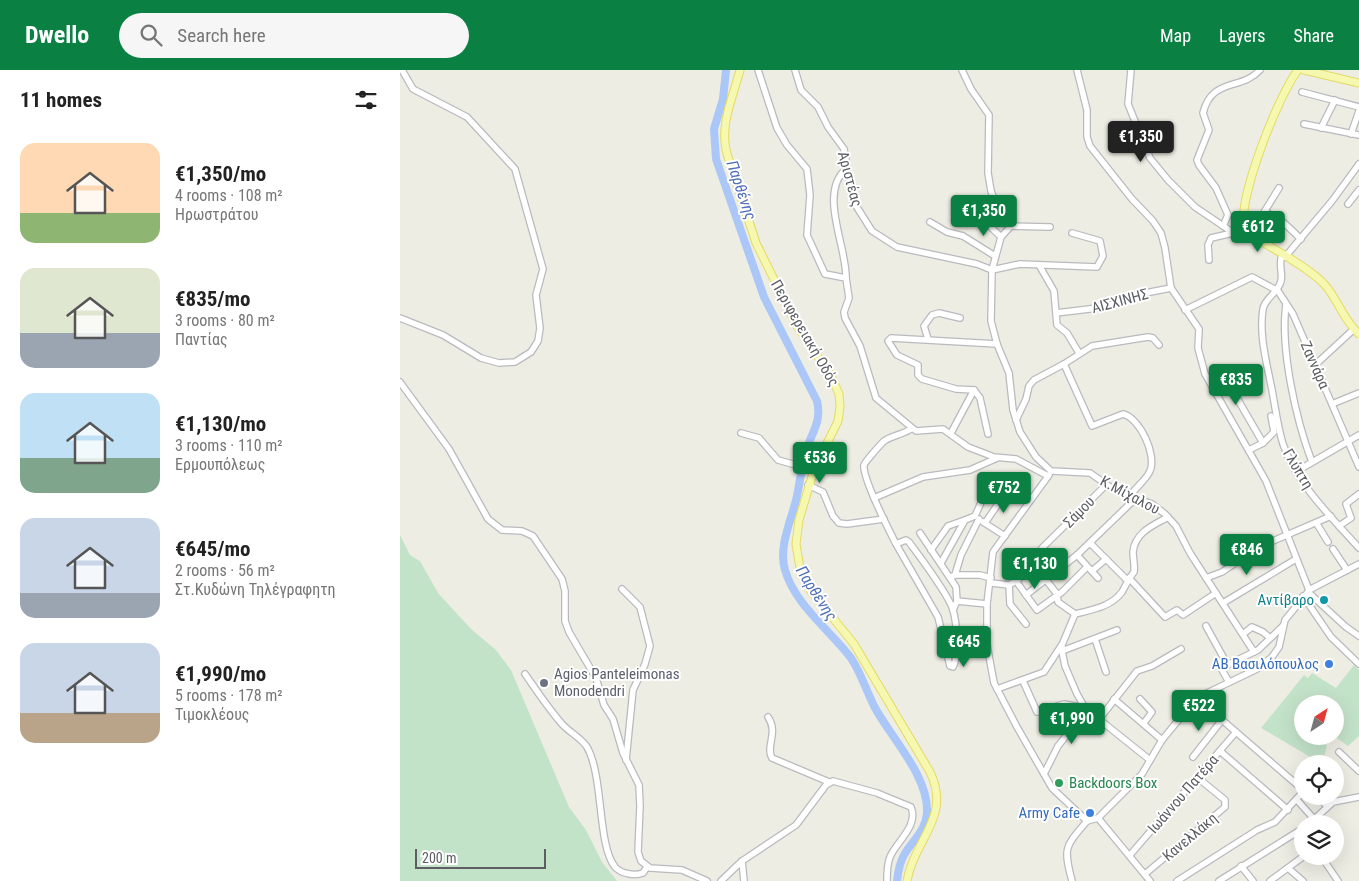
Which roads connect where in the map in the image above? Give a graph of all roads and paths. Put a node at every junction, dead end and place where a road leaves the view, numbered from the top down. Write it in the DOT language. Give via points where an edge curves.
graph roads {
  1 [pos="402,70"];
  2 [pos="740,70"];
  3 [pos="758,70"];
  4 [pos="795,70"];
  5 [pos="962,70"];
  6 [pos="1077,70"];
  7 [pos="1130,70"];
  8 [pos="1260,70"];
  9 [pos="1298,70"];
  10 [pos="1304,70"];
  11 [pos="1359,82"];
  12 [pos="1302,92"];
  13 [pos="1335,100"];
  14 [pos="1359,107"];
  15 [pos="1359,111"];
  16 [pos="1304,124"];
  17 [pos="1321,128"];
  18 [pos="1350,134"];
  19 [pos="1359,135"];
  20 [pos="1359,164"];
  21 [pos="846,169"];
  22 [pos="1279,188"];
  23 [pos="1359,190"];
  24 [pos="966,203"];
  25 [pos="1348,204"];
  26 [pos="1266,212"];
  27 [pos="930,222"];
  28 [pos="1011,226"];
  29 [pos="1223,226"];
  30 [pos="1050,228"];
  31 [pos="1248,232"];
  32 [pos="1072,233"];
  33 [pos="1235,234"];
  34 [pos="1001,237"];
  35 [pos="1301,239"];
  36 [pos="995,256"];
  37 [pos="1284,256"];
  38 [pos="1209,260"];
  39 [pos="1039,265"];
  40 [pos="992,270"];
  41 [pos="846,278"];
  42 [pos="1171,288"];
  43 [pos="1278,290"];
  44 [pos="1286,304"];
  45 [pos="1185,310"];
  46 [pos="1056,313"];
  47 [pos="400,318"];
  48 [pos="960,318"];
  49 [pos="1298,324"];
  50 [pos="1284,327"];
  51 [pos="1356,331"];
  52 [pos="928,339"];
  53 [pos="997,344"];
  54 [pos="1159,346"];
  55 [pos="1078,353"];
  56 [pos="1064,364"];
  57 [pos="1315,365"];
  58 [pos="1223,374"];
  59 [pos="400,382"];
  60 [pos="974,390"];
  61 [pos="1359,393"];
  62 [pos="1332,404"];
  63 [pos="1016,420"];
  64 [pos="911,428"];
  65 [pos="1279,430"];
  66 [pos="741,433"];
  67 [pos="951,433"];
  68 [pos="988,434"];
  69 [pos="1359,435"];
  70 [pos="1348,442"];
  71 [pos="1263,443"];
  72 [pos="1249,450"];
  73 [pos="998,457"];
  74 [pos="1312,462"];
  75 [pos="1358,464"];
  76 [pos="811,469"];
  77 [pos="1297,471"];
  78 [pos="1049,474"];
  79 [pos="808,484"];
  80 [pos="1010,485"];
  81 [pos="1106,486"];
  82 [pos="1359,494"];
  83 [pos="1133,497"];
  84 [pos="874,498"];
  85 [pos="1031,499"];
  86 [pos="1331,516"];
  87 [pos="977,517"];
  88 [pos="1168,517"];
  89 [pos="884,519"];
  90 [pos="965,520"];
  91 [pos="985,523"];
  92 [pos="1317,524"];
  93 [pos="1339,526"];
  94 [pos="920,533"];
  95 [pos="1286,535"];
  96 [pos="1006,536"];
  97 [pos="1328,542"];
  98 [pos="1090,543"];
  99 [pos="896,544"];
  100 [pos="1358,544"];
  101 [pos="1333,549"];
  102 [pos="931,550"];
  103 [pos="1077,555"];
  104 [pos="1106,559"];
  105 [pos="1296,559"];
  106 [pos="940,562"];
  107 [pos="1032,562"];
  108 [pos="1359,564"];
  109 [pos="1090,569"];
  110 [pos="1347,570"];
  111 [pos="953,576"];
  112 [pos="1098,578"];
  113 [pos="1206,578"];
  114 [pos="1046,579"];
  115 [pos="1128,579"];
  116 [pos="990,581"];
  117 [pos="1016,582"];
  118 [pos="1009,585"];
  119 [pos="622,589"];
  120 [pos="1216,593"];
  121 [pos="1307,593"];
  122 [pos="1057,594"];
  123 [pos="1026,595"];
  124 [pos="957,601"];
  125 [pos="1223,603"];
  126 [pos="987,604"];
  127 [pos="953,610"];
  128 [pos="1075,614"];
  129 [pos="1026,624"];
  130 [pos="1206,626"];
  131 [pos="1283,626"];
  132 [pos="1117,630"];
  133 [pos="1243,634"];
  134 [pos="1359,636"];
  135 [pos="1270,638"];
  136 [pos="1095,639"];
  137 [pos="1062,648"];
  138 [pos="1181,649"];
  139 [pos="1254,652"];
  140 [pos="1358,660"];
  141 [pos="1227,664"];
  142 [pos="1106,672"];
  143 [pos="525,674"];
  144 [pos="1023,681"];
  145 [pos="1229,682"];
  146 [pos="997,689"];
  147 [pos="1114,699"];
  148 [pos="1140,699"];
  149 [pos="1199,700"];
  150 [pos="1087,708"];
  151 [pos="768,717"];
  152 [pos="1100,718"];
  153 [pos="1222,720"];
  154 [pos="1144,723"];
  155 [pos="1236,732"];
  156 [pos="1162,740"];
  157 [pos="1220,751"];
  158 [pos="1339,752"];
  159 [pos="1193,757"];
  160 [pos="626,760"];
  161 [pos="1150,760"];
  162 [pos="1359,771"];
  163 [pos="1044,774"];
  164 [pos="1198,778"];
  165 [pos="829,782"];
  166 [pos="1294,782"];
  167 [pos="1359,796"];
  168 [pos="1294,803"];
  169 [pos="1301,805"];
  170 [pos="1326,806"];
  171 [pos="1288,810"];
  172 [pos="1310,815"];
  173 [pos="1318,815"];
  174 [pos="1098,818"];
  175 [pos="1087,821"];
  176 [pos="1294,835"];
  177 [pos="1130,855"];
  178 [pos="742,861"];
  179 [pos="1294,864"];
  180 [pos="1327,865"];
  181 [pos="1241,866"];
  182 [pos="647,867"];
  183 [pos="1288,868"];
  184 [pos="1145,874"];
  185 [pos="707,881"];
  186 [pos="721,881"];
  187 [pos="744,881"];
  188 [pos="887,881"];
  189 [pos="907,881"];
  190 [pos="1072,881"];
  191 [pos="1150,881"];
  192 [pos="1176,881"];
  193 [pos="1219,881"];
  194 [pos="1253,881"];
  195 [pos="1270,881"];
  196 [pos="1303,881"];
  197 [pos="1338,881"];
  1 -- 47 [label="street" via="412,89 466,118 515,169 543,270 536,295 540,328 538,341 526,356 515,362 499,363 481,358 443,335"];
  2 -- 76 [label="main road, Περιφερειακή Οδός" via="725,131 728,159 756,243 797,326 831,376 839,394 838,421"];
  3 -- 41 [label="street" via="777,128 806,169 810,193 809,242 825,274"];
  4 -- 21 [label="street, Αριστέας" via="801,90 818,107 844,149"];
  5 -- 28 [label="street" via="989,115 988,173 998,209 1010,219"];
  6 -- 42 [label="street" via="1087,110 1090,146 1156,225 1165,248"];
  7 -- 29 [label="street" via="1128,104 1150,158 1195,207"];
  8 -- 29 [label="street" via="1252,77 1217,90 1203,113 1209,133 1197,160 1226,209 1228,219"];
  9 -- 31 [label="main road" via="1281,96 1251,176 1244,220"];
  10 -- 11 [label="main road"];
  12 -- 13 [label="street"];
  13 -- 14 [label="street"];
  13 -- 17 [label="street"];
  15 -- 18 [label="street"];
  16 -- 17 [label="street"];
  17 -- 18 [label="street"];
  18 -- 19 [label="street"];
  20 -- 35 [label="street"];
  21 -- 40 [label="street, Αριστέας" via="854,205 877,235 897,247"];
  21 -- 41 [label="street" via="838,179 833,201"];
  22 -- 26 [label="street"];
  23 -- 25 [label="street"];
  24 -- 34 [label="street"];
  26 -- 31 [label="street"];
  26 -- 35 [label="street" via="1284,222"];
  27 -- 36 [label="street" via="946,232 963,236"];
  28 -- 30 [label="street"];
  28 -- 34 [label="street"];
  29 -- 33 [label="street"];
  31 -- 33 [label="street"];
  31 -- 37 [label="main road"];
  32 -- 39 [label="street" via="1100,240 1103,256 1097,267"];
  33 -- 38 [label="street" via="1209,239"];
  34 -- 36 [label="street"];
  35 -- 37 [label="street"];
  36 -- 40 [label="street"];
  37 -- 43 [label="street" via="1280,262 1282,277"];
  37 -- 51 [label="main road" via="1316,276"];
  39 -- 40 [label="street" via="1020,264"];
  39 -- 46 [label="street" via="1053,287"];
  40 -- 53 [label="street" via="990,321"];
  41 -- 64 [label="street" via="849,298 844,315 860,346 876,398"];
  42 -- 45 [label="street"];
  42 -- 46 [label="street, ΑΙΣΧΙΝΗΣ" via="1134,295 1106,306"];
  43 -- 44 [label="street, Ζαννάρα"];
  43 -- 45 [label="street" via="1252,276"];
  43 -- 65 [label="street, Γλύπτη" via="1263,308 1263,347"];
  44 -- 49 [label="street, Ζαννάρα"];
  44 -- 50 [label="street"];
  45 -- 72 [label="street" via="1199,329 1199,356 1211,387"];
  46 -- 55 [label="street" via="1057,324 1067,333"];
  48 -- 52 [label="street" via="939,313 932,315 924,326"];
  49 -- 50 [label="street"];
  49 -- 57 [label="street, Ζαννάρα"];
  50 -- 74 [label="street" via="1299,420"];
  51 -- 57 [label="street"];
  52 -- 53 [label="street"];
  52 -- 60 [label="street" via="891,338 888,342 902,359 918,364 918,375 922,379"];
  53 -- 63 [label="street" via="1009,373"];
  54 -- 55 [label="street" via="1153,338 1145,337 1101,343"];
  55 -- 56 [label="street"];
  56 -- 63 [label="street" via="1031,383"];
  56 -- 83 [label="street" via="1092,426 1124,414 1138,425 1152,452 1152,462"];
  57 -- 62 [label="street, Ζαννάρα"];
  58 -- 71 [label="street"];
  59 -- 160 [label="street" via="449,449 488,519 502,530 522,531 533,536 562,578 566,591 565,621 596,678"];
  60 -- 67 [label="street"];
  60 -- 68 [label="street" via="980,398"];
  61 -- 62 [label="street"];
  62 -- 70 [label="street, Ζαννάρα"];
  63 -- 78 [label="street" via="1029,447"];
  64 -- 67 [label="street" via="918,432 940,429"];
  64 -- 84 [label="street" via="883,442 865,462 864,469"];
  65 -- 71 [label="street" via="1272,416 1275,430"];
  65 -- 77 [label="street, Γλύπτη"];
  66 -- 76 [label="street" via="759,438 778,460"];
  67 -- 73 [label="street" via="968,447"];
  69 -- 70 [label="street"];
  70 -- 74 [label="street"];
  70 -- 75 [label="street, Ζαννάρα"];
  71 -- 72 [label="street"];
  72 -- 95 [label="street" via="1269,487"];
  73 -- 78 [label="street" via="1016,459"];
  73 -- 84 [label="street" via="970,470 922,477"];
  74 -- 77 [label="street"];
  76 -- 79 [label="main road, Περιφερειακή Οδός"];
  77 -- 86 [label="street, Γλύπτη"];
  78 -- 81 [label="street, Κ.Μίχαλου" via="1087,472"];
  78 -- 85 [label="street"];
  79 -- 89 [label="street" via="823,492 839,523"];
  79 -- 189 [label="main road, Περιφερειακή Οδός" via="797,535 797,558 802,574 810,590 854,644 935,786 935,818 913,860"];
  80 -- 85 [label="street"];
  80 -- 87 [label="street" via="998,480 983,498"];
  80 -- 91 [label="street"];
  81 -- 83 [label="street, Κ.Μίχαλου"];
  81 -- 107 [label="street, Σάμου" via="1042,548"];
  82 -- 93 [label="street" via="1346,504 1351,518"];
  83 -- 88 [label="street, Κ.Μίχαλου" via="1152,504"];
  83 -- 98 [label="street"];
  84 -- 89 [label="street"];
  85 -- 96 [label="street"];
  86 -- 92 [label="street"];
  86 -- 93 [label="street, Γλύπτη"];
  87 -- 90 [label="street"];
  87 -- 91 [label="street"];
  87 -- 111 [label="street"];
  88 -- 113 [label="street, Κ.Μίχαλου"];
  88 -- 115 [label="street" via="1140,535 1133,552 1134,572"];
  89 -- 99 [label="street"];
  90 -- 102 [label="street" via="948,526"];
  90 -- 106 [label="street"];
  91 -- 96 [label="street"];
  92 -- 95 [label="street"];
  92 -- 97 [label="street"];
  93 -- 100 [label="street, Γλύπτη"];
  94 -- 102 [label="street"];
  95 -- 105 [label="street"];
  95 -- 113 [label="street"];
  96 -- 116 [label="street" via="993,552"];
  98 -- 103 [label="street"];
  98 -- 104 [label="street"];
  99 -- 127 [label="street" via="909,542"];
  99 -- 127 [label="street" via="938,617 950,666 953,667 957,641"];
  101 -- 110 [label="street"];
  102 -- 106 [label="street"];
  103 -- 109 [label="street"];
  103 -- 114 [label="street"];
  104 -- 109 [label="street"];
  104 -- 115 [label="street"];
  105 -- 121 [label="street"];
  105 -- 125 [label="street"];
  106 -- 111 [label="street"];
  107 -- 114 [label="street"];
  107 -- 117 [label="street, Σάμου"];
  108 -- 110 [label="street"];
  109 -- 112 [label="street"];
  109 -- 122 [label="street"];
  110 -- 121 [label="street"];
  111 -- 116 [label="street" via="980,575"];
  111 -- 124 [label="street"];
  113 -- 120 [label="street, Κ.Μίχαλου"];
  114 -- 122 [label="street"];
  114 -- 123 [label="street"];
  115 -- 120 [label="street" via="1165,617 1177,610 1183,615"];
  115 -- 128 [label="street" via="1120,594 1105,605"];
  116 -- 118 [label="street"];
  116 -- 126 [label="street"];
  117 -- 118 [label="street"];
  117 -- 123 [label="street"];
  118 -- 129 [label="street" via="1010,604"];
  119 -- 160 [label="street" via="640,607 650,646 633,690"];
  120 -- 125 [label="street, Κ.Μίχαλου"];
  121 -- 131 [label="street"];
  121 -- 134 [label="street"];
  121 -- 140 [label="street" via="1331,636"];
  122 -- 123 [label="street" via="1036,610"];
  122 -- 128 [label="street" via="1058,602"];
  124 -- 126 [label="street"];
  124 -- 127 [label="street"];
  125 -- 133 [label="street, Κ.Μίχαλου"];
  126 -- 146 [label="street" via="987,645"];
  128 -- 137 [label="street"];
  130 -- 141 [label="street"];
  131 -- 135 [label="street"];
  131 -- 145 [label="street" via="1279,647 1272,657 1257,669"];
  132 -- 136 [label="street"];
  133 -- 135 [label="street" via="1252,627"];
  133 -- 139 [label="street, Κ.Μίχαλου"];
  135 -- 139 [label="street"];
  136 -- 137 [label="street"];
  136 -- 142 [label="street"];
  137 -- 144 [label="street" via="1047,670"];
  137 -- 150 [label="street" via="1072,685"];
  138 -- 147 [label="street" via="1137,671"];
  139 -- 141 [label="street"];
  141 -- 145 [label="street" via="1222,670"];
  143 -- 182 [label="street" via="558,720 588,749 613,865 622,872 638,874"];
  144 -- 146 [label="street"];
  144 -- 150 [label="street" via="1037,712 1064,704"];
  145 -- 149 [label="street" via="1213,688"];
  146 -- 163 [label="street"];
  147 -- 152 [label="street"];
  147 -- 154 [label="street"];
  148 -- 154 [label="street" via="1152,712"];
  149 -- 153 [label="street"];
  149 -- 156 [label="street"];
  150 -- 152 [label="street"];
  150 -- 163 [label="street" via="1058,746"];
  151 -- 165 [label="street" via="774,727 772,758"];
  152 -- 161 [label="street"];
  153 -- 155 [label="street"];
  153 -- 159 [label="street"];
  154 -- 156 [label="street"];
  155 -- 157 [label="street, Ιωάννου Πατέρα"];
  155 -- 166 [label="street"];
  156 -- 161 [label="street"];
  157 -- 164 [label="street, Ιωάννου Πατέρα"];
  157 -- 171 [label="street"];
  158 -- 162 [label="street"];
  160 -- 182 [label="street" via="639,785 638,852"];
  161 -- 174 [label="street" via="1142,774"];
  163 -- 175 [label="street" via="1056,792"];
  164 -- 177 [label="street, Ιωάννου Πατέρα"];
  164 -- 184 [label="street, Κανελλάκη" via="1225,800 1225,807"];
  165 -- 178 [label="street" via="796,825"];
  165 -- 188 [label="street" via="863,788 911,807 911,820 904,838 888,863"];
  167 -- 170 [label="street"];
  168 -- 171 [label="street"];
  169 -- 172 [label="street"];
  170 -- 173 [label="street"];
  171 -- 192 [label="street" via="1276,822 1256,830"];
  174 -- 175 [label="street"];
  174 -- 177 [label="street"];
  175 -- 190 [label="street" via="1066,846"];
  176 -- 181 [label="street"];
  177 -- 184 [label="street"];
  178 -- 186 [label="street"];
  178 -- 187 [label="street"];
  179 -- 183 [label="street"];
  180 -- 197 [label="street"];
  181 -- 193 [label="street"];
  181 -- 194 [label="street"];
  182 -- 185 [label="street" via="682,870"];
  183 -- 195 [label="street"];
  183 -- 196 [label="street"];
  184 -- 191 [label="street"];
}
